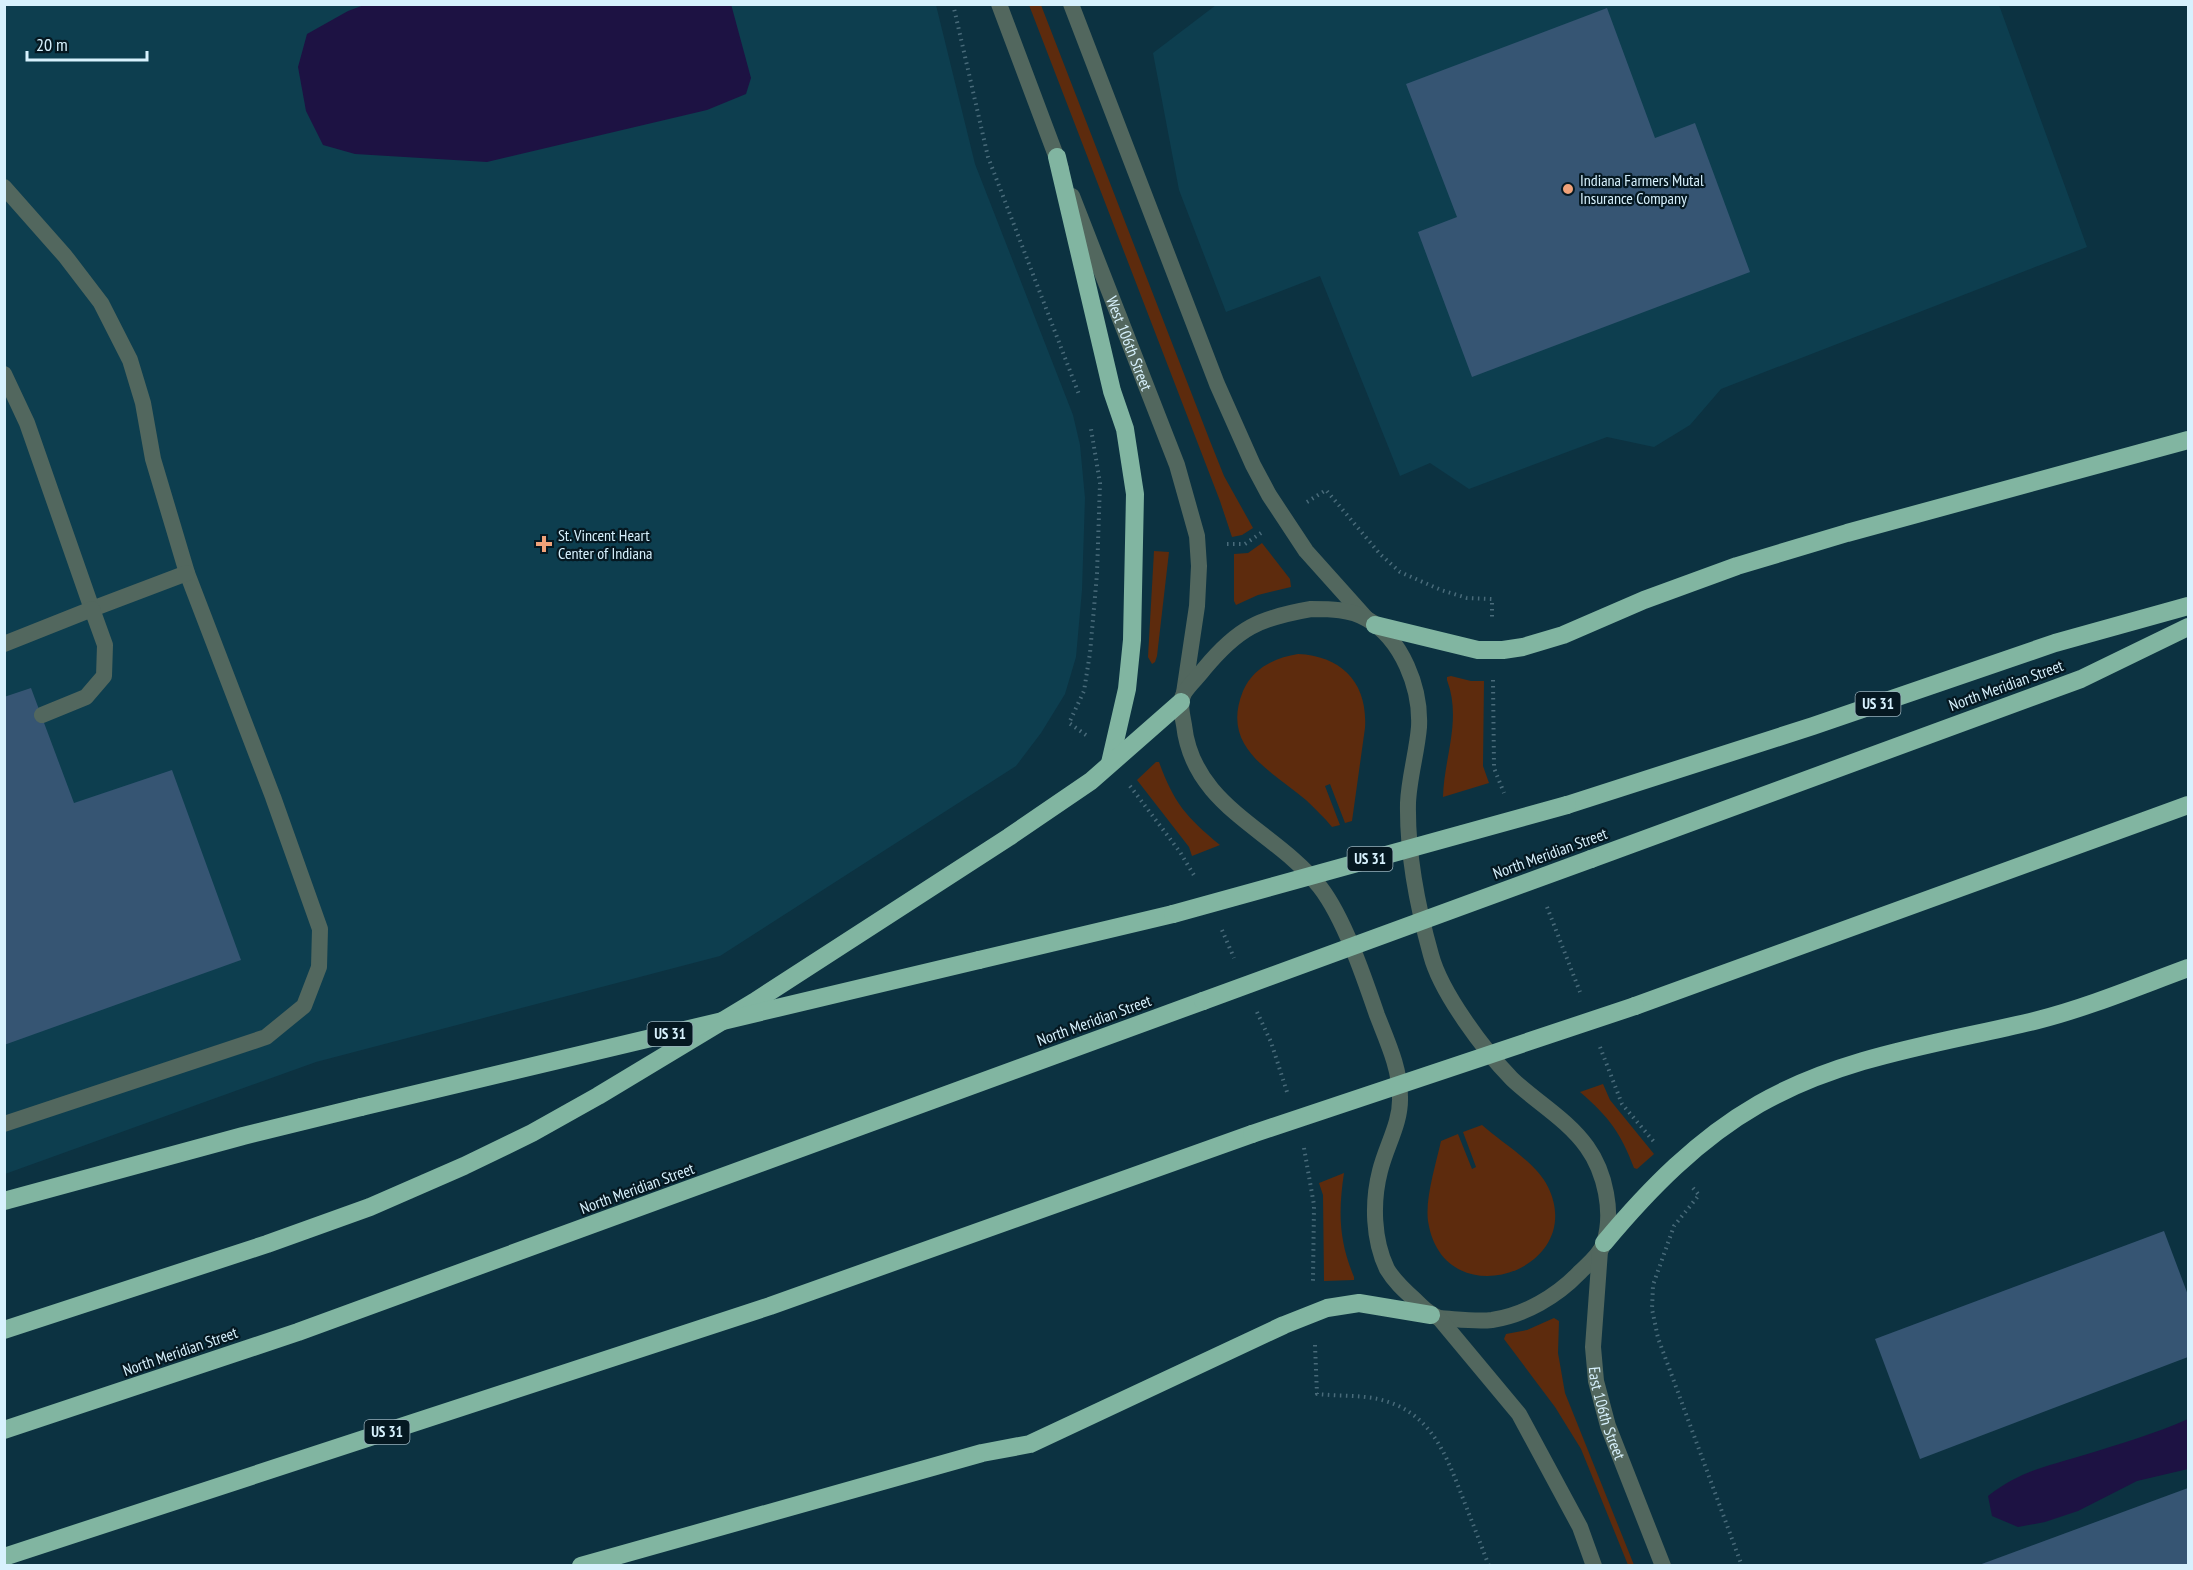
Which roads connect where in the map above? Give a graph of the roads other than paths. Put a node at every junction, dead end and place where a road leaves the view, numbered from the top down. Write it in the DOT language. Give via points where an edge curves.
graph roads {
  1 [pos="999,4"];
  2 [pos="1071,4"];
  3 [pos="1057,157"];
  4 [pos="4,187"];
  5 [pos="4,374"];
  6 [pos="2188,440"];
  7 [pos="187,573"];
  8 [pos="2188,606"];
  9 [pos="93,609"];
  10 [pos="1371,622"];
  11 [pos="2188,627"];
  12 [pos="4,644"];
  13 [pos="1183,697"];
  14 [pos="42,715"];
  15 [pos="1110,763"];
  16 [pos="2188,805"];
  17 [pos="2188,968"];
  18 [pos="4,1124"];
  19 [pos="4,1201"];
  20 [pos="1602,1247"];
  21 [pos="1435,1316"];
  22 [pos="4,1330"];
  23 [pos="4,1430"];
  24 [pos="4,1557"];
  25 [pos="581,1566"];
  26 [pos="1594,1566"];
  27 [pos="1663,1566"];
  1 -- 3 [label="street, West 106th Street"];
  2 -- 10 [label="street" via="1217,384 1253,465 1306,551"];
  3 -- 13 [label="street, West 106th Street" via="1173,454 1197,536 1197,606"];
  3 -- 15 [label="highway" via="1112,391 1125,429 1135,494 1132,640 1127,689"];
  4 -- 7 [label="street" via="101,303 130,360 153,459"];
  5 -- 9 [label="street" via="27,423"];
  6 -- 10 [label="highway" via="1737,566 1523,647 1478,650"];
  7 -- 9 [label="street"];
  7 -- 18 [label="street" via="315,914 320,929 319,967 304,1006 266,1037"];
  8 -- 19 [label="highway, US 31, bridge" via="2055,644 1567,805 1173,914 361,1107"];
  9 -- 12 [label="street"];
  9 -- 14 [label="street" via="105,645 104,676 86,697"];
  10 -- 13 [label="street" via="1335,609 1273,616 1233,638"];
  10 -- 20 [label="street, East 106th Street" via="1403,658 1418,704 1419,725 1408,802 1413,879 1434,966 1456,1006 1490,1053 1587,1146 1604,1185 1607,1222"];
  11 -- 23 [label="highway, North Meridian Street, bridge" via="2081,679 298,1332"];
  13 -- 15 [label="highway"];
  13 -- 21 [label="street, West 106th Street" via="1189,750 1200,773 1229,807 1283,849 1320,888 1334,907 1369,991 1398,1071 1401,1098 1397,1123 1379,1173 1377,1236 1388,1270 1399,1286"];
  15 -- 22 [label="highway" via="1059,803 754,1002 532,1133 370,1207"];
  16 -- 24 [label="highway, US 31, bridge" via="1635,1006 1252,1134 770,1306"];
  17 -- 20 [label="highway" via="2040,1019 1894,1052 1803,1082 1726,1125 1692,1151 1639,1201"];
  20 -- 21 [label="street" via="1568,1285 1525,1311 1492,1320"];
  20 -- 27 [label="street, East 106th Street" via="1593,1347 1596,1381 1608,1426"];
  21 -- 25 [label="highway" via="1359,1303 1326,1308 1030,1443 982,1453"];
  21 -- 26 [label="street" via="1519,1414 1580,1527"];
}
